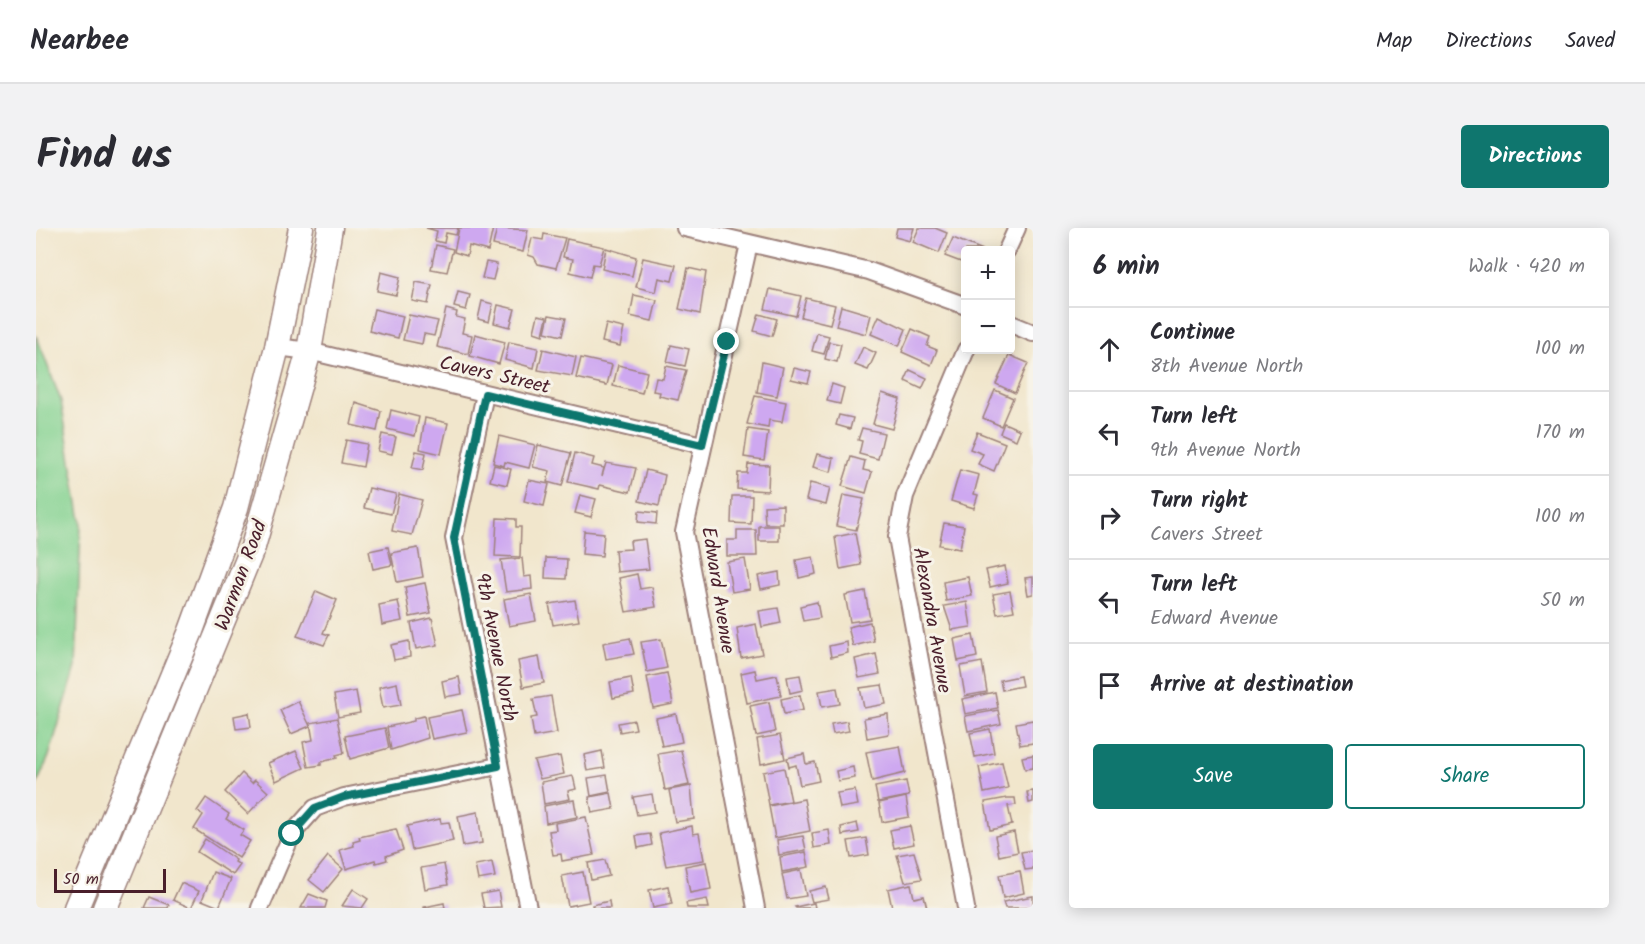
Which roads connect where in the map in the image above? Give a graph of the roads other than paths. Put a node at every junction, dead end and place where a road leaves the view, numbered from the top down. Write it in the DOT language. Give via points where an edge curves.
graph roads {
  1 [pos="301,228"];
  2 [pos="330,228"];
  3 [pos="685,228"];
  4 [pos="1017,228"];
  5 [pos="749,244"];
  6 [pos="1009,246"];
  7 [pos="961,304"];
  8 [pos="1015,326"];
  9 [pos="1033,333"];
  10 [pos="278,346"];
  11 [pos="309,351"];
  12 [pos="964,354"];
  13 [pos="485,394"];
  14 [pos="702,445"];
  15 [pos="498,766"];
  16 [pos="76,908"];
  17 [pos="105,908"];
  18 [pos="260,908"];
  19 [pos="528,908"];
  20 [pos="756,908"];
  21 [pos="966,908"];
  1 -- 10 [label="main road, Warman Road"];
  2 -- 11 [label="main road, Warman Road"];
  3 -- 5 [label="street"];
  4 -- 6 [label="street"];
  5 -- 7 [label="street" via="869,271"];
  5 -- 14 [label="street, Edward Avenue"];
  8 -- 9 [label="street"];
  10 -- 11 [label="street, Cavers Street"];
  10 -- 16 [label="main road, Warman Road" via="236,508 191,631"];
  11 -- 13 [label="street, Cavers Street"];
  11 -- 17 [label="main road, Warman Road" via="253,546"];
  12 -- 21 [label="street, Alexandra Avenue" via="905,496 897,537"];
  13 -- 14 [label="street, Cavers Street"];
  13 -- 15 [label="street, 9th Avenue North" via="454,538"];
  14 -- 20 [label="street, Edward Avenue" via="684,532"];
  15 -- 18 [label="street" via="344,797 315,808 292,834"];
  15 -- 19 [label="street, 9th Avenue North"];
}
